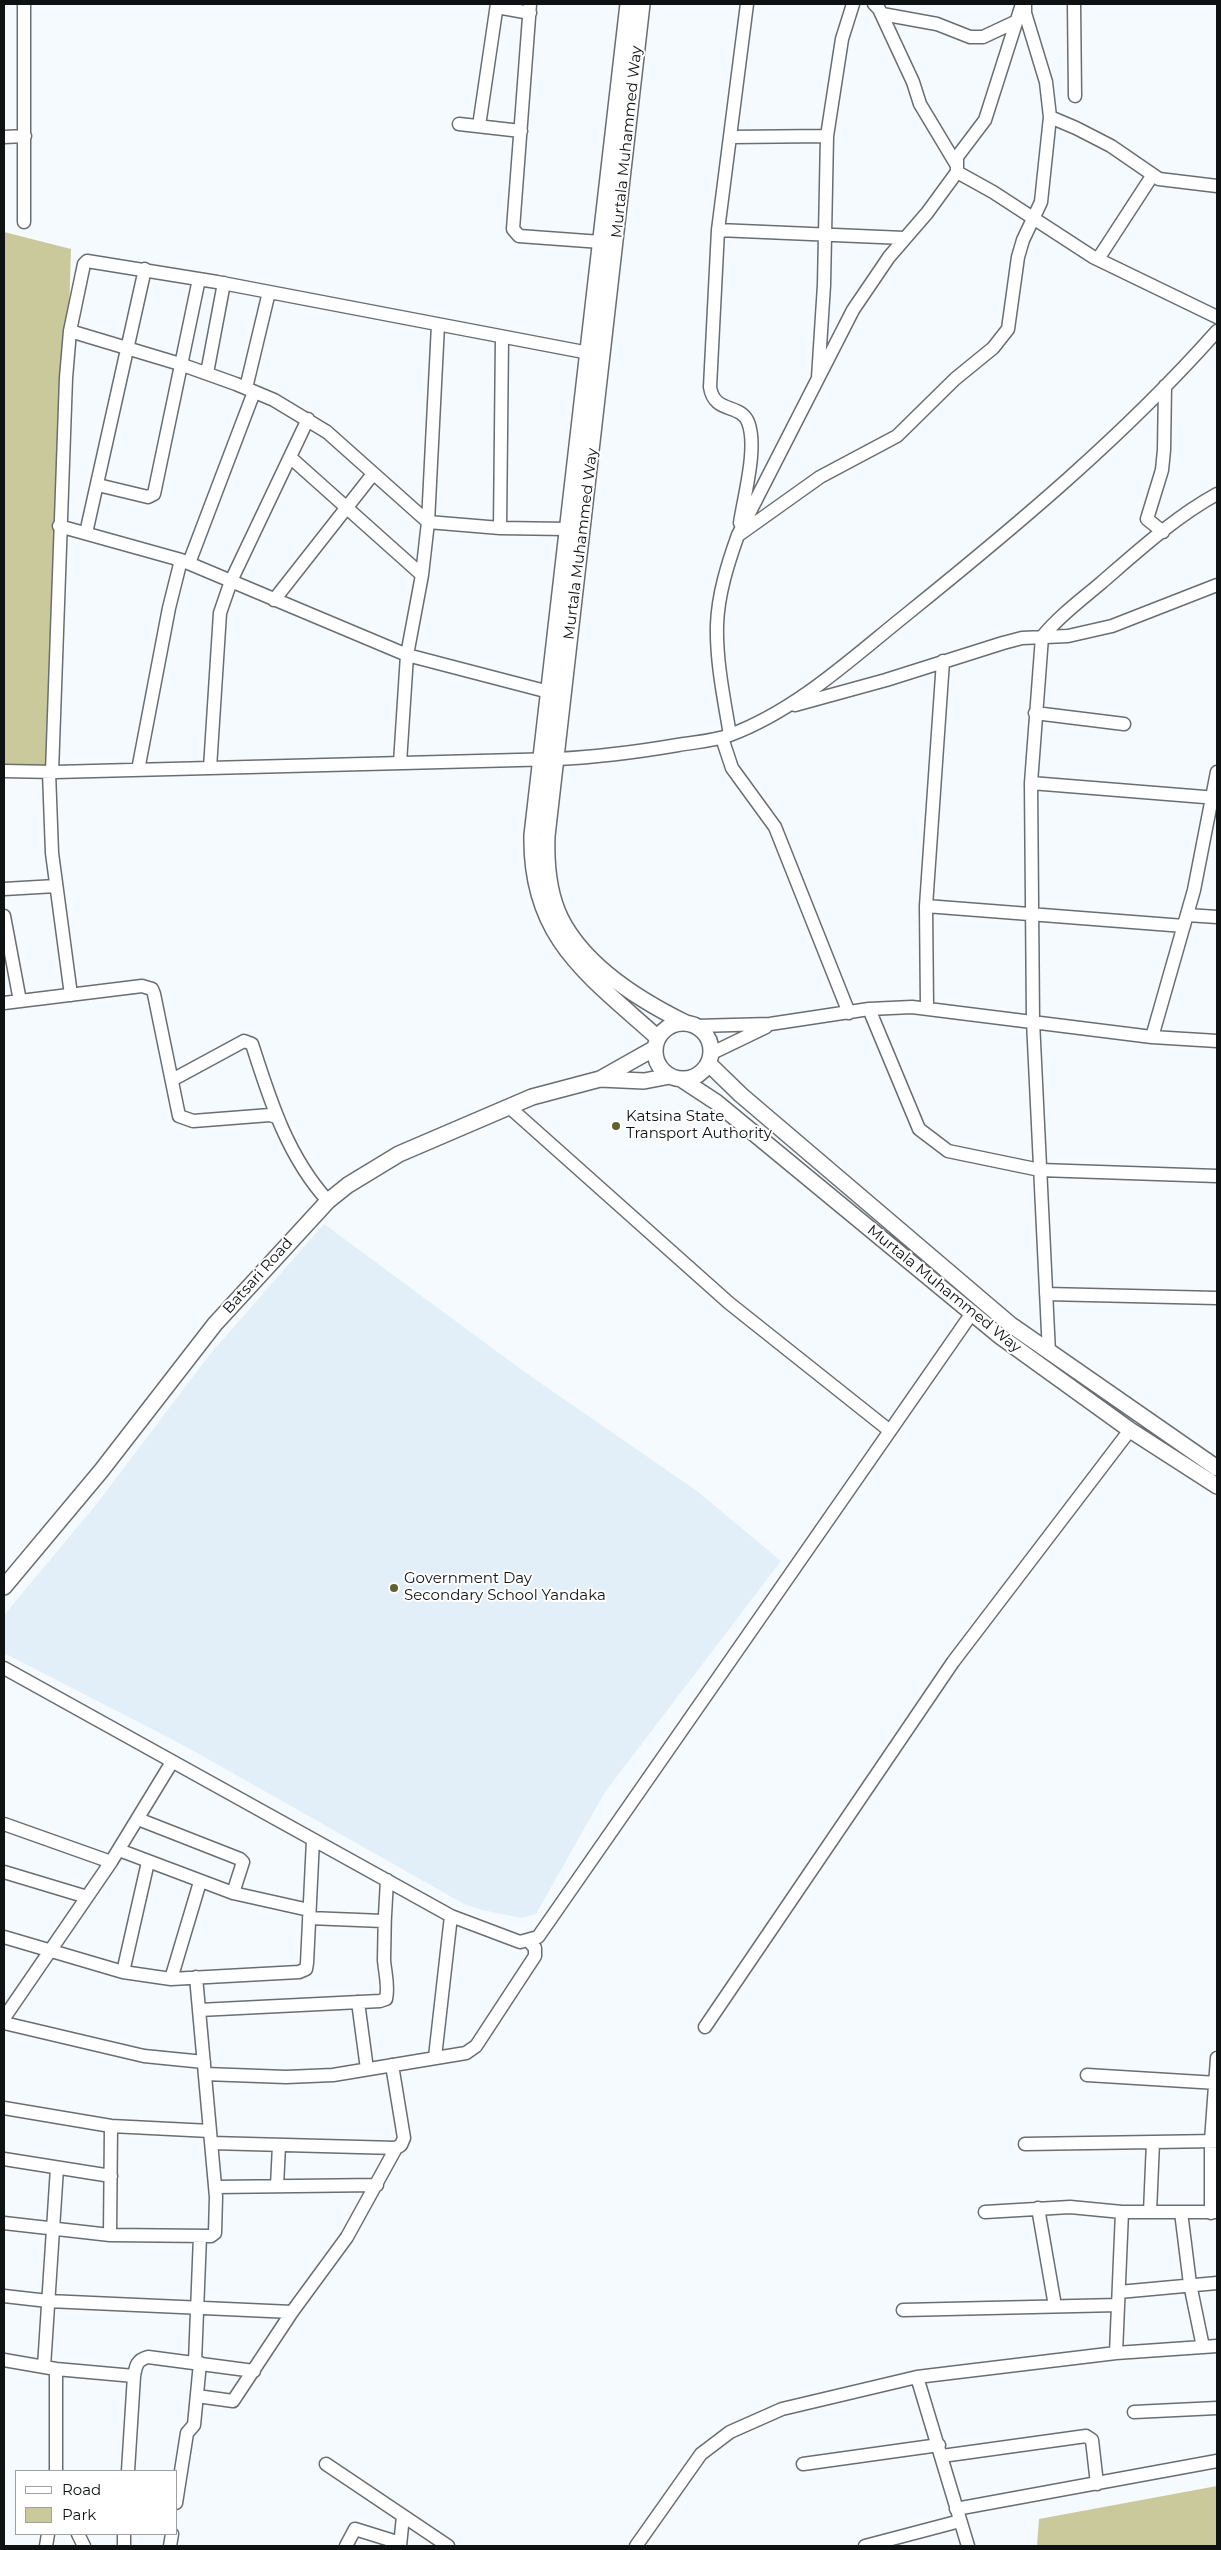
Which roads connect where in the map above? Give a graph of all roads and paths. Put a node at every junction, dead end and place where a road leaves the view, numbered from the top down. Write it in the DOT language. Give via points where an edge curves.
graph roads {
  1 [pos="24,4"];
  2 [pos="642,4"];
  3 [pos="747,4"];
  4 [pos="854,4"];
  5 [pos="1024,4"];
  6 [pos="1074,4"];
  7 [pos="497,5"];
  8 [pos="530,8"];
  9 [pos="628,8"];
  10 [pos="878,9"];
  11 [pos="1015,22"];
  12 [pos="630,48"];
  13 [pos="1075,96"];
  14 [pos="1050,117"];
  15 [pos="458,124"];
  16 [pos="479,126"];
  17 [pos="520,131"];
  18 [pos="4,136"];
  19 [pos="25,136"];
  20 [pos="827,136"];
  21 [pos="730,137"];
  22 [pos="957,168"];
  23 [pos="1152,176"];
  24 [pos="1217,186"];
  25 [pos="1035,219"];
  26 [pos="24,222"];
  27 [pos="718,230"];
  28 [pos="824,235"];
  29 [pos="904,238"];
  30 [pos="601,242"];
  31 [pos="1098,259"];
  32 [pos="145,269"];
  33 [pos="199,279"];
  34 [pos="224,283"];
  35 [pos="269,292"];
  36 [pos="1217,317"];
  37 [pos="438,325"];
  38 [pos="1217,331"];
  39 [pos="70,332"];
  40 [pos="502,337"];
  41 [pos="128,349"];
  42 [pos="589,353"];
  43 [pos="180,364"];
  44 [pos="206,374"];
  45 [pos="818,382"];
  46 [pos="1165,386"];
  47 [pos="250,390"];
  48 [pos="308,420"];
  49 [pos="291,458"];
  50 [pos="373,474"];
  51 [pos="98,485"];
  52 [pos="1217,494"];
  53 [pos="346,509"];
  54 [pos="428,522"];
  55 [pos="59,526"];
  56 [pos="500,528"];
  57 [pos="567,529"];
  58 [pos="1163,532"];
  59 [pos="86,533"];
  60 [pos="738,535"];
  61 [pos="185,561"];
  62 [pos="422,575"];
  63 [pos="232,581"];
  64 [pos="1217,585"];
  65 [pos="274,600"];
  66 [pos="1042,637"];
  67 [pos="407,655"];
  68 [pos="943,661"];
  69 [pos="549,692"];
  70 [pos="787,706"];
  71 [pos="1035,713"];
  72 [pos="1124,724"];
  73 [pos="726,737"];
  74 [pos="549,759"];
  75 [pos="400,763"];
  76 [pos="210,768"];
  77 [pos="138,770"];
  78 [pos="4,771"];
  79 [pos="51,772"];
  80 [pos="1217,772"];
  81 [pos="1031,783"];
  82 [pos="1214,798"];
  83 [pos="56,886"];
  84 [pos="4,889"];
  85 [pos="926,906"];
  86 [pos="1033,913"];
  87 [pos="4,916"];
  88 [pos="1217,916"];
  89 [pos="1185,920"];
  90 [pos="71,995"];
  91 [pos="20,1001"];
  92 [pos="4,1003"];
  93 [pos="927,1008"];
  94 [pos="870,1009"];
  95 [pos="849,1013"];
  96 [pos="1034,1021"];
  97 [pos="691,1024"];
  98 [pos="770,1024"];
  99 [pos="1152,1036"];
  100 [pos="1217,1041"];
  101 [pos="656,1043"];
  102 [pos="710,1059"];
  103 [pos="676,1078"];
  104 [pos="600,1079"];
  105 [pos="172,1080"];
  106 [pos="508,1106"];
  107 [pos="276,1117"];
  108 [pos="1040,1170"];
  109 [pos="1217,1176"];
  110 [pos="328,1201"];
  111 [pos="1046,1294"];
  112 [pos="1217,1298"];
  113 [pos="972,1313"];
  114 [pos="1049,1352"];
  115 [pos="1130,1430"];
  116 [pos="890,1431"];
  117 [pos="1217,1468"];
  118 [pos="1217,1486"];
  119 [pos="4,1588"];
  120 [pos="4,1668"];
  121 [pos="172,1762"];
  122 [pos="138,1819"];
  123 [pos="4,1824"];
  124 [pos="313,1840"];
  125 [pos="119,1850"];
  126 [pos="112,1862"];
  127 [pos="148,1862"];
  128 [pos="4,1872"];
  129 [pos="387,1880"];
  130 [pos="200,1882"];
  131 [pos="233,1893"];
  132 [pos="87,1897"];
  133 [pos="309,1914"];
  134 [pos="451,1916"];
  135 [pos="383,1921"];
  136 [pos="4,1937"];
  137 [pos="529,1941"];
  138 [pos="50,1950"];
  139 [pos="123,1972"];
  140 [pos="196,1977"];
  141 [pos="171,1979"];
  142 [pos="358,2002"];
  143 [pos="199,2010"];
  144 [pos="4,2018"];
  145 [pos="4,2023"];
  146 [pos="705,2027"];
  147 [pos="435,2057"];
  148 [pos="1217,2058"];
  149 [pos="392,2065"];
  150 [pos="204,2068"];
  151 [pos="367,2069"];
  152 [pos="1087,2075"];
  153 [pos="1216,2082"];
  154 [pos="4,2108"];
  155 [pos="111,2126"];
  156 [pos="211,2137"];
  157 [pos="1214,2141"];
  158 [pos="1152,2142"];
  159 [pos="1025,2144"];
  160 [pos="279,2145"];
  161 [pos="396,2148"];
  162 [pos="4,2159"];
  163 [pos="58,2168"];
  164 [pos="111,2176"];
  165 [pos="277,2186"];
  166 [pos="376,2186"];
  167 [pos="216,2187"];
  168 [pos="1038,2208"];
  169 [pos="984,2212"];
  170 [pos="1122,2212"];
  171 [pos="1150,2212"];
  172 [pos="1181,2212"];
  173 [pos="1214,2212"];
  174 [pos="4,2223"];
  175 [pos="54,2229"];
  176 [pos="110,2235"];
  177 [pos="200,2236"];
  178 [pos="1217,2283"];
  179 [pos="1190,2284"];
  180 [pos="4,2296"];
  181 [pos="1118,2298"];
  182 [pos="48,2301"];
  183 [pos="197,2306"];
  184 [pos="1056,2306"];
  185 [pos="903,2310"];
  186 [pos="292,2312"];
  187 [pos="1217,2346"];
  188 [pos="1203,2347"];
  189 [pos="1116,2353"];
  190 [pos="4,2360"];
  191 [pos="198,2362"];
  192 [pos="50,2368"];
  193 [pos="254,2372"];
  194 [pos="134,2376"];
  195 [pos="917,2377"];
  196 [pos="197,2396"];
  197 [pos="1217,2408"];
  198 [pos="1134,2412"];
  199 [pos="941,2451"];
  200 [pos="1217,2461"];
  201 [pos="326,2464"];
  202 [pos="803,2464"];
  203 [pos="56,2470"];
  204 [pos="128,2470"];
  205 [pos="1096,2484"];
  206 [pos="178,2490"];
  207 [pos="958,2515"];
  208 [pos="403,2516"];
  209 [pos="400,2544"];
  210 [pos="346,2546"];
  211 [pos="448,2546"];
  212 [pos="636,2546"];
  213 [pos="865,2546"];
  214 [pos="968,2546"];
  1 -- 19 [label="street"];
  2 -- 12 [label="main road, Murtala Muhammed Way"];
  3 -- 21 [label="street"];
  4 -- 20 [label="street" via="842,39"];
  5 -- 11 [label="street"];
  5 -- 14 [label="street" via="1046,82"];
  6 -- 13 [label="street"];
  7 -- 8 [label="street"];
  7 -- 16 [label="street"];
  8 -- 17 [label="street"];
  9 -- 12 [label="main road"];
  10 -- 11 [label="street" via="937,24 970,37 983,37"];
  10 -- 22 [label="street" via="920,104"];
  11 -- 22 [label="street" via="985,120 957,157"];
  12 -- 30 [label="main road"];
  12 -- 74 [label="main road, Murtala Muhammed Way"];
  14 -- 23 [label="street" via="1112,146"];
  14 -- 25 [label="street" via="1043,188"];
  15 -- 16 [label="street"];
  16 -- 17 [label="street"];
  17 -- 30 [label="street" via="515,234"];
  18 -- 19 [label="street"];
  19 -- 26 [label="street"];
  20 -- 21 [label="street"];
  20 -- 28 [label="street"];
  21 -- 27 [label="street"];
  22 -- 25 [label="street"];
  22 -- 29 [label="street"];
  23 -- 24 [label="street" via="1168,182"];
  23 -- 31 [label="street"];
  25 -- 31 [label="street"];
  25 -- 60 [label="street" via="1018,257 1008,330 993,348 955,379 897,436 820,477"];
  27 -- 28 [label="street"];
  27 -- 60 [label="street" via="712,396 716,402 742,414 748,421 751,447"];
  28 -- 29 [label="street"];
  28 -- 45 [label="street"];
  29 -- 45 [label="street" via="871,280 853,310"];
  30 -- 42 [label="main road"];
  31 -- 36 [label="street"];
  32 -- 33 [label="street"];
  32 -- 39 [label="street" via="87,261"];
  32 -- 41 [label="street"];
  33 -- 34 [label="street"];
  33 -- 43 [label="street"];
  34 -- 35 [label="street"];
  34 -- 44 [label="street"];
  35 -- 37 [label="street"];
  35 -- 47 [label="street"];
  37 -- 40 [label="street"];
  37 -- 54 [label="street"];
  38 -- 46 [label="street"];
  39 -- 41 [label="street"];
  39 -- 55 [label="street"];
  40 -- 42 [label="street"];
  40 -- 56 [label="street"];
  41 -- 43 [label="street"];
  41 -- 51 [label="street"];
  42 -- 57 [label="main road"];
  43 -- 44 [label="street"];
  43 -- 51 [label="street" via="152,497"];
  44 -- 47 [label="street"];
  45 -- 60 [label="street"];
  46 -- 58 [label="street" via="1164,456 1147,519"];
  46 -- 70 [label="street" via="1056,490 990,547 862,651"];
  47 -- 48 [label="street"];
  47 -- 61 [label="street"];
  48 -- 49 [label="street"];
  48 -- 50 [label="street" via="327,432"];
  49 -- 53 [label="street"];
  49 -- 63 [label="street"];
  50 -- 53 [label="street"];
  50 -- 54 [label="street"];
  51 -- 59 [label="street"];
  52 -- 58 [label="street" via="1191,509"];
  53 -- 62 [label="street"];
  53 -- 65 [label="street"];
  54 -- 56 [label="street"];
  54 -- 62 [label="street"];
  55 -- 59 [label="street"];
  55 -- 79 [label="street"];
  56 -- 57 [label="street"];
  57 -- 69 [label="main road"];
  58 -- 66 [label="street" via="1072,607"];
  59 -- 61 [label="street"];
  60 -- 73 [label="street" via="728,564 717,624"];
  61 -- 63 [label="street"];
  61 -- 77 [label="street" via="169,608"];
  62 -- 67 [label="street"];
  63 -- 65 [label="street"];
  63 -- 76 [label="street" via="219,621"];
  64 -- 66 [label="street" via="1112,626 1068,636"];
  65 -- 67 [label="street"];
  66 -- 68 [label="street" via="1003,643"];
  66 -- 71 [label="street"];
  67 -- 69 [label="street"];
  67 -- 75 [label="street"];
  68 -- 70 [label="street"];
  68 -- 85 [label="street"];
  69 -- 74 [label="main road"];
  70 -- 73 [label="street"];
  71 -- 72 [label="street"];
  71 -- 81 [label="street"];
  73 -- 74 [label="street" via="607,757"];
  73 -- 95 [label="street" via="732,768 775,827"];
  74 -- 75 [label="street"];
  74 -- 97 [label="main road, Murtala Muhammed Way" via="546,860 560,918 592,959 630,992"];
  74 -- 101 [label="main road" via="532,857 534,878 549,923 578,964"];
  75 -- 76 [label="street"];
  76 -- 77 [label="street"];
  77 -- 79 [label="street"];
  78 -- 79 [label="street"];
  79 -- 83 [label="street" via="52,853"];
  80 -- 82 [label="street"];
  81 -- 82 [label="street"];
  81 -- 86 [label="street"];
  82 -- 89 [label="street"];
  83 -- 84 [label="street"];
  83 -- 90 [label="street"];
  85 -- 86 [label="street"];
  85 -- 93 [label="street"];
  86 -- 89 [label="street"];
  86 -- 96 [label="street"];
  87 -- 91 [label="street"];
  88 -- 89 [label="street"];
  89 -- 99 [label="street"];
  90 -- 91 [label="street"];
  90 -- 105 [label="street" via="142,986 152,989"];
  91 -- 92 [label="street"];
  93 -- 94 [label="street"];
  93 -- 96 [label="street"];
  94 -- 95 [label="street"];
  94 -- 108 [label="street" via="919,1129 948,1150"];
  95 -- 98 [label="street"];
  96 -- 99 [label="street"];
  96 -- 108 [label="street"];
  97 -- 98 [label="street"];
  97 -- 101 [label="main road" via="670,1027"];
  97 -- 102 [label="main road" via="708,1038"];
  98 -- 102 [label="street"];
  99 -- 100 [label="street"];
  101 -- 103 [label="main road" via="656,1060 661,1069"];
  101 -- 104 [label="main road"];
  102 -- 103 [label="main road" via="702,1072 692,1078"];
  102 -- 114 [label="main road, Murtala Muhammed Way" via="741,1095 1011,1325"];
  103 -- 104 [label="main road"];
  103 -- 113 [label="main road, Murtala Muhammed Way" via="716,1102"];
  104 -- 106 [label="main road, Batsari Road"];
  105 -- 107 [label="street" via="179,1116 184,1118 193,1121"];
  105 -- 107 [label="street" via="248,1041 252,1044"];
  106 -- 110 [label="main road, Batsari Road" via="390,1159"];
  106 -- 116 [label="street" via="729,1303"];
  107 -- 110 [label="street" via="310,1181"];
  108 -- 109 [label="street"];
  108 -- 111 [label="street"];
  110 -- 119 [label="main road, Batsari Road" via="215,1324 101,1471"];
  111 -- 112 [label="street"];
  111 -- 114 [label="street"];
  113 -- 115 [label="main road, Murtala Muhammed Way"];
  113 -- 116 [label="street"];
  114 -- 117 [label="main road, Murtala Muhammed Way"];
  115 -- 118 [label="main road, Murtala Muhammed Way"];
  115 -- 146 [label="street" via="953,1662"];
  116 -- 137 [label="street" via="538,1937"];
  120 -- 121 [label="street"];
  121 -- 122 [label="street"];
  121 -- 124 [label="street"];
  122 -- 125 [label="street"];
  122 -- 131 [label="street" via="240,1859 243,1862"];
  123 -- 126 [label="street"];
  124 -- 129 [label="street"];
  124 -- 133 [label="street"];
  125 -- 126 [label="street"];
  125 -- 127 [label="street"];
  126 -- 132 [label="street"];
  127 -- 130 [label="street"];
  127 -- 139 [label="street"];
  128 -- 132 [label="street"];
  129 -- 134 [label="street"];
  129 -- 135 [label="street"];
  130 -- 131 [label="street"];
  130 -- 141 [label="street"];
  131 -- 133 [label="street"];
  132 -- 138 [label="street"];
  133 -- 135 [label="street"];
  133 -- 140 [label="street" via="306,1969"];
  134 -- 137 [label="street" via="520,1942"];
  134 -- 147 [label="street"];
  135 -- 142 [label="street" via="386,1999"];
  136 -- 138 [label="street"];
  137 -- 147 [label="street" via="535,1948 535,1956 473,2050"];
  138 -- 139 [label="street"];
  138 -- 144 [label="street"];
  139 -- 141 [label="street"];
  140 -- 141 [label="street"];
  140 -- 143 [label="street"];
  142 -- 143 [label="street"];
  142 -- 151 [label="street"];
  143 -- 150 [label="street"];
  145 -- 150 [label="street"];
  147 -- 149 [label="street"];
  148 -- 153 [label="street"];
  149 -- 151 [label="street"];
  149 -- 161 [label="street" via="404,2138"];
  150 -- 151 [label="street" via="286,2077 333,2075"];
  150 -- 156 [label="street"];
  152 -- 153 [label="street"];
  153 -- 157 [label="street"];
  154 -- 155 [label="street"];
  155 -- 156 [label="street"];
  155 -- 164 [label="street"];
  156 -- 160 [label="street"];
  156 -- 167 [label="street"];
  157 -- 158 [label="street"];
  157 -- 173 [label="street"];
  158 -- 159 [label="street"];
  158 -- 171 [label="street"];
  160 -- 161 [label="street"];
  160 -- 165 [label="street"];
  161 -- 166 [label="street"];
  162 -- 163 [label="street"];
  163 -- 164 [label="street"];
  163 -- 175 [label="street"];
  164 -- 176 [label="street"];
  165 -- 166 [label="street"];
  165 -- 167 [label="street"];
  166 -- 186 [label="street" via="346,2236"];
  167 -- 177 [label="street" via="215,2232 211,2236"];
  168 -- 169 [label="street"];
  168 -- 170 [label="street" via="1097,2208"];
  168 -- 184 [label="street"];
  170 -- 171 [label="street"];
  170 -- 181 [label="street"];
  171 -- 172 [label="street"];
  172 -- 173 [label="street"];
  172 -- 179 [label="street"];
  174 -- 175 [label="street"];
  175 -- 176 [label="street"];
  175 -- 182 [label="street"];
  176 -- 177 [label="street"];
  177 -- 183 [label="street"];
  178 -- 179 [label="street"];
  179 -- 181 [label="street"];
  179 -- 188 [label="street"];
  180 -- 182 [label="street"];
  181 -- 184 [label="street"];
  181 -- 189 [label="street"];
  182 -- 183 [label="street"];
  182 -- 192 [label="street"];
  183 -- 186 [label="street"];
  183 -- 191 [label="street"];
  184 -- 185 [label="street"];
  186 -- 193 [label="street"];
  187 -- 188 [label="street"];
  188 -- 189 [label="street"];
  189 -- 195 [label="street"];
  190 -- 192 [label="street"];
  191 -- 193 [label="street"];
  191 -- 194 [label="street" via="148,2357 136,2363"];
  191 -- 196 [label="street"];
  192 -- 194 [label="street"];
  192 -- 203 [label="street"];
  193 -- 196 [label="street" via="233,2401"];
  194 -- 204 [label="street"];
  195 -- 199 [label="street"];
  195 -- 212 [label="street" via="782,2409 730,2432 701,2454"];
  196 -- 206 [label="street" via="194,2425 187,2433"];
  197 -- 198 [label="street"];
  199 -- 202 [label="street"];
  199 -- 205 [label="street" via="1086,2436 1092,2440"];
  199 -- 207 [label="street"];
  200 -- 205 [label="street"];
  201 -- 208 [label="street"];
  205 -- 207 [label="street"];
  207 -- 213 [label="street"];
  207 -- 214 [label="street"];
  208 -- 209 [label="street"];
  208 -- 211 [label="street"];
  209 -- 210 [label="street" via="354,2529"];
}
